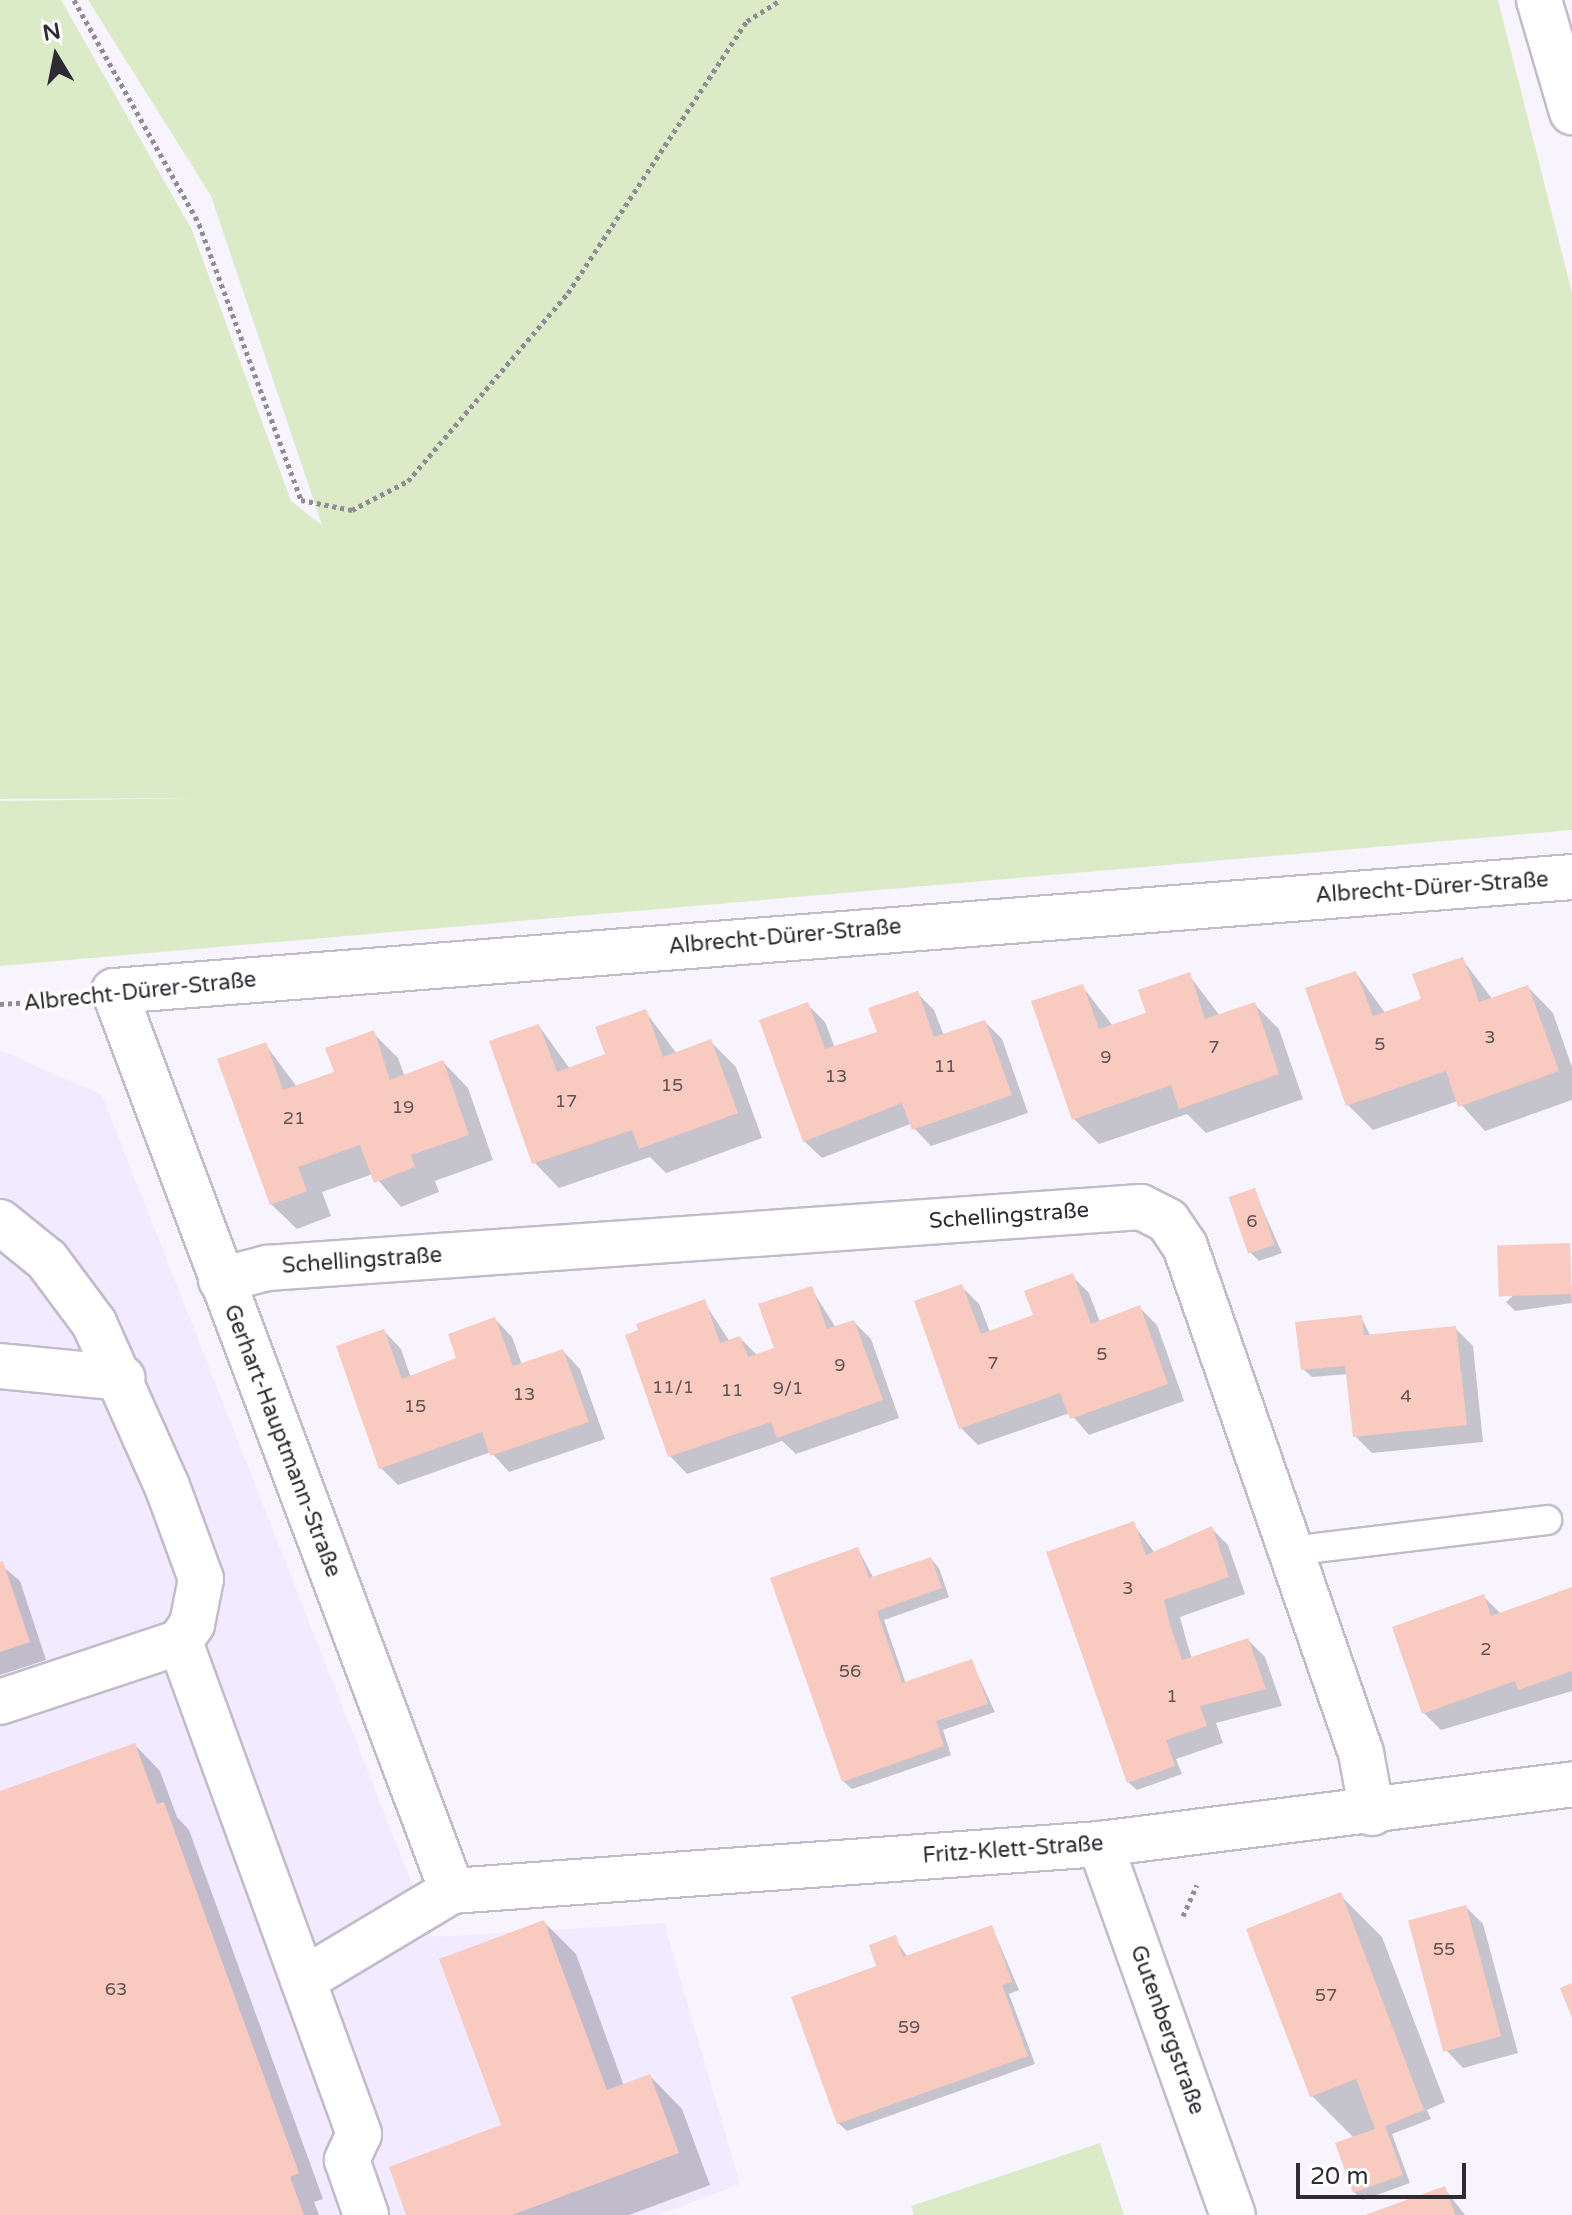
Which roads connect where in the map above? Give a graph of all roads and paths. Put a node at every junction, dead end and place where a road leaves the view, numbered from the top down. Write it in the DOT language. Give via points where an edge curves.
graph roads {
  1 [pos="74,0"];
  2 [pos="781,0"];
  3 [pos="1539,0"];
  4 [pos="1572,112"];
  5 [pos="1572,877"];
  6 [pos="114,991"];
  7 [pos="0,1004"];
  8 [pos="0,1222"];
  9 [pos="221,1280"];
  10 [pos="0,1366"];
  11 [pos="49,1374"];
  12 [pos="122,1378"];
  13 [pos="0,1384"];
  14 [pos="1547,1520"];
  15 [pos="1291,1551"];
  16 [pos="180,1642"];
  17 [pos="0,1702"];
  18 [pos="1572,1784"];
  19 [pos="1372,1813"];
  20 [pos="1100,1844"];
  21 [pos="1203,1880"];
  22 [pos="452,1891"];
  23 [pos="1183,1929"];
  24 [pos="303,1980"];
  25 [pos="366,2215"];
  26 [pos="1233,2215"];
  1 -- 2 [label="path" via="199,224 301,500 352,510 408,481 568,293 747,21"];
  3 -- 4 [label="street"];
  5 -- 6 [label="street, Albrecht-Dürer-Straße"];
  6 -- 7 [label="path, Albrecht-Dürer-Straße"];
  6 -- 9 [label="street, Gerhart-Hauptmann-Straße"];
  8 -- 12 [label="street" via="47,1260 94,1323"];
  9 -- 15 [label="street, Schellingstraße" via="267,1268 1141,1207 1168,1221 1185,1246"];
  9 -- 22 [label="street, Gerhart-Hauptmann-Straße"];
  10 -- 11 [label="street"];
  11 -- 12 [label="street"];
  11 -- 13 [label="street"];
  12 -- 16 [label="street" via="201,1579 192,1624"];
  14 -- 15 [label="lane"];
  15 -- 19 [label="street, Schellingstraße" via="1361,1753"];
  16 -- 17 [label="street"];
  16 -- 24 [label="street"];
  18 -- 19 [label="street, Fritz-Klett-Straße"];
  19 -- 20 [label="street, Fritz-Klett-Straße"];
  20 -- 22 [label="street, Fritz-Klett-Straße"];
  20 -- 26 [label="street, Gutenbergstraße"];
  21 -- 23 [label="path" via="1185,1906"];
  22 -- 24 [label="street"];
  24 -- 25 [label="street" via="359,2134 347,2160"];
}
